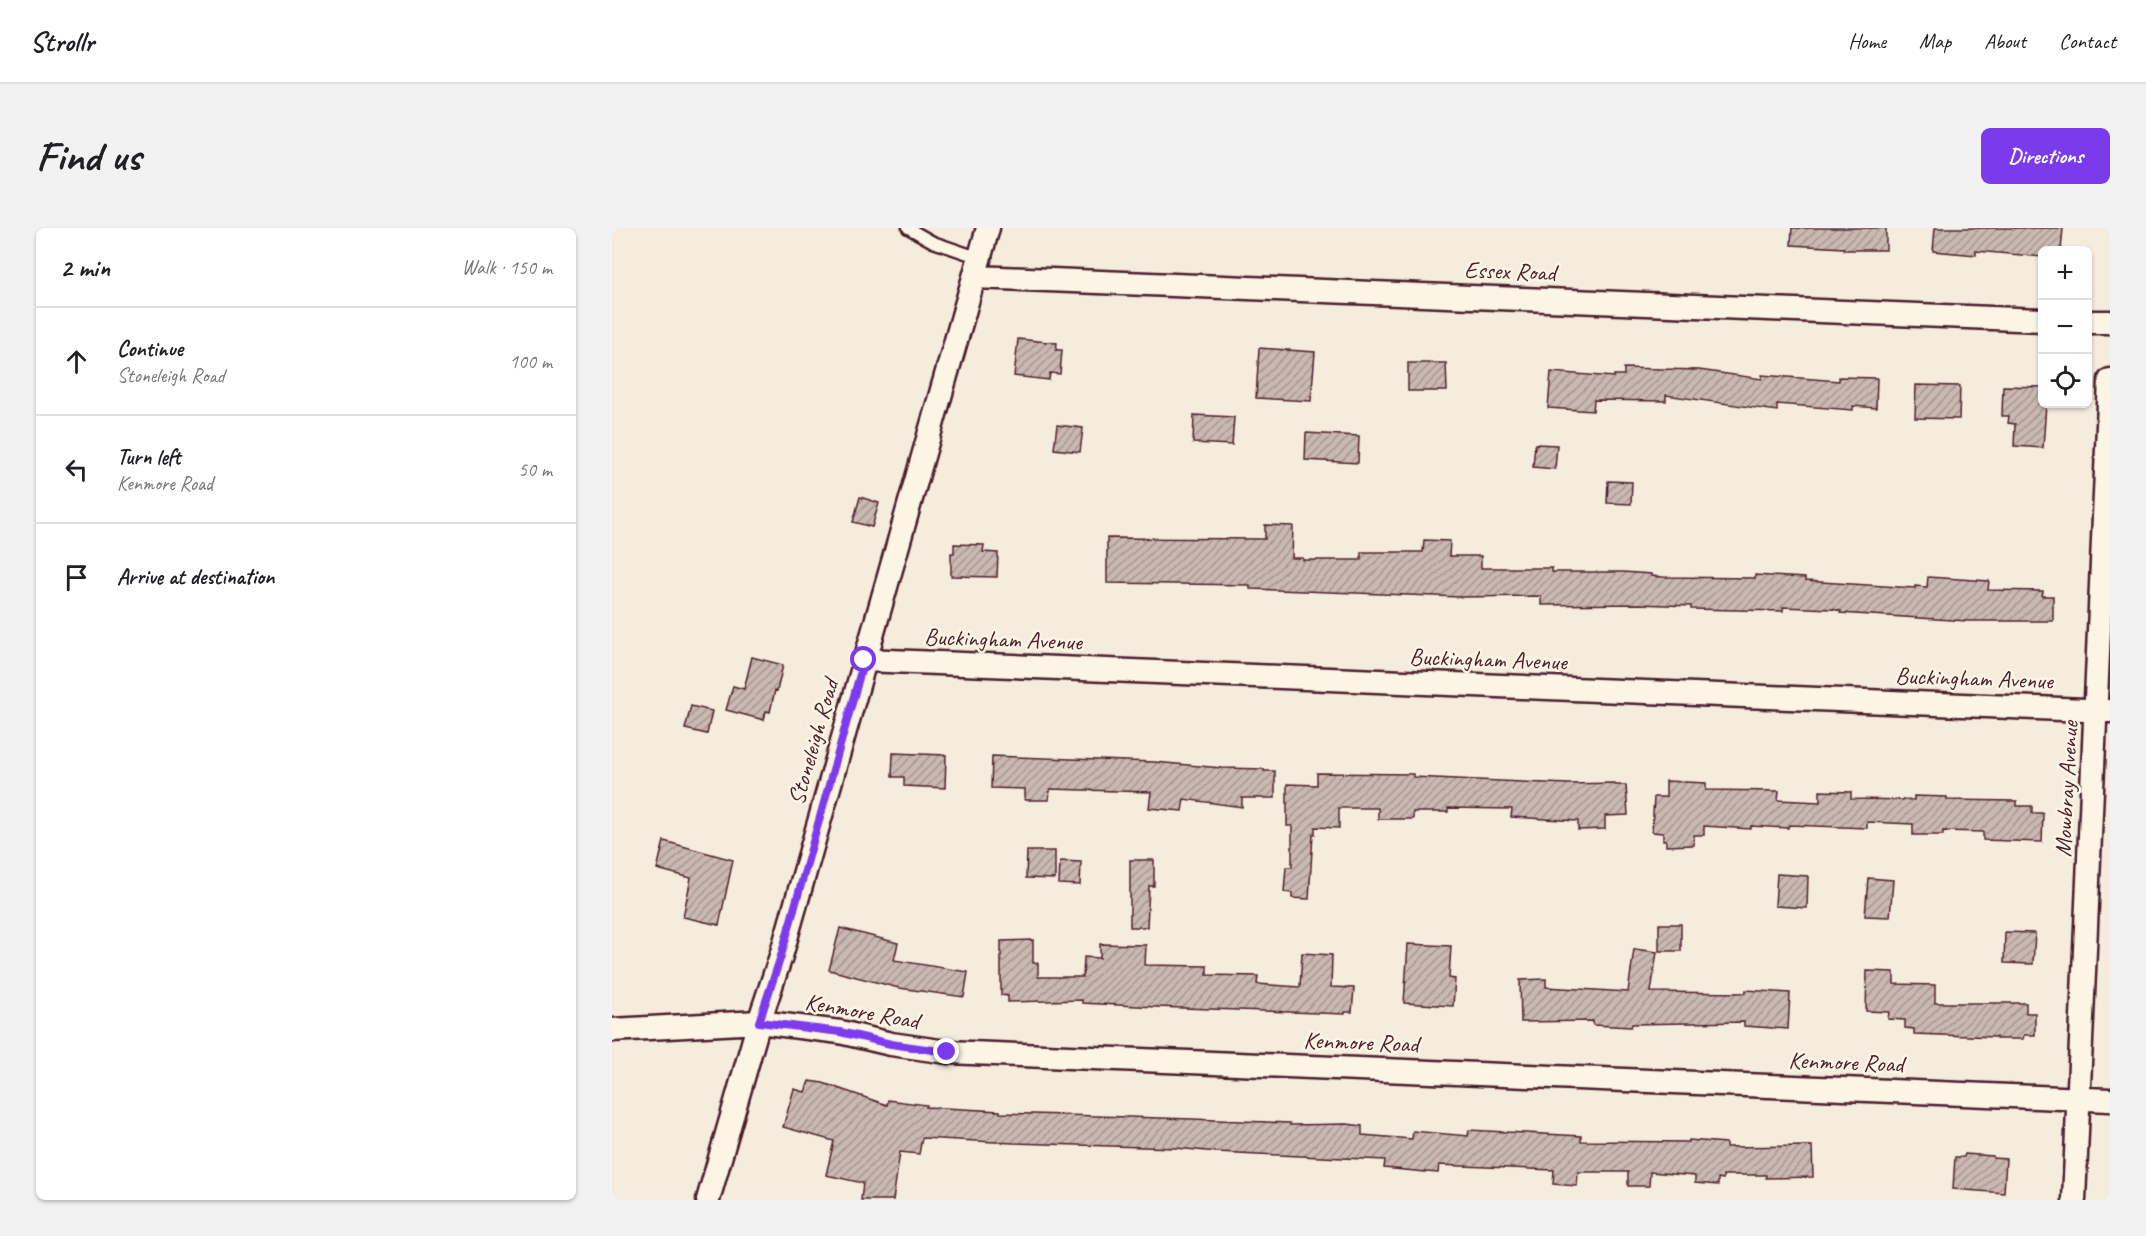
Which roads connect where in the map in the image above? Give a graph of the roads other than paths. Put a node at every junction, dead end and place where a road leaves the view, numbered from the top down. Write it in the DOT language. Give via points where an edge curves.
graph roads {
  1 [pos="908,228"];
  2 [pos="988,228"];
  3 [pos="971,269"];
  4 [pos="2038,320"];
  5 [pos="2092,321"];
  6 [pos="2110,322"];
  7 [pos="2110,380"];
  8 [pos="864,660"];
  9 [pos="2103,711"];
  10 [pos="759,1022"];
  11 [pos="612,1030"];
  12 [pos="2079,1098"];
  13 [pos="2110,1100"];
  14 [pos="708,1200"];
  15 [pos="2074,1200"];
  1 -- 3 [label="lane"];
  2 -- 3 [label="street, Stoneleigh Road"];
  3 -- 4 [label="street, Essex Road"];
  3 -- 8 [label="street, Stoneleigh Road"];
  5 -- 6 [label="street"];
  7 -- 9 [label="street, Mowbray Avenue"];
  8 -- 9 [label="street, Buckingham Avenue"];
  8 -- 10 [label="street, Stoneleigh Road"];
  9 -- 12 [label="street, Mowbray Avenue"];
  10 -- 11 [label="street, Kenmore Road"];
  10 -- 12 [label="street, Kenmore Road" via="947,1052"];
  10 -- 14 [label="street, Stoneleigh Road"];
  12 -- 13 [label="street, Kenmore Road"];
  12 -- 15 [label="street, Mowbray Avenue"];
}
